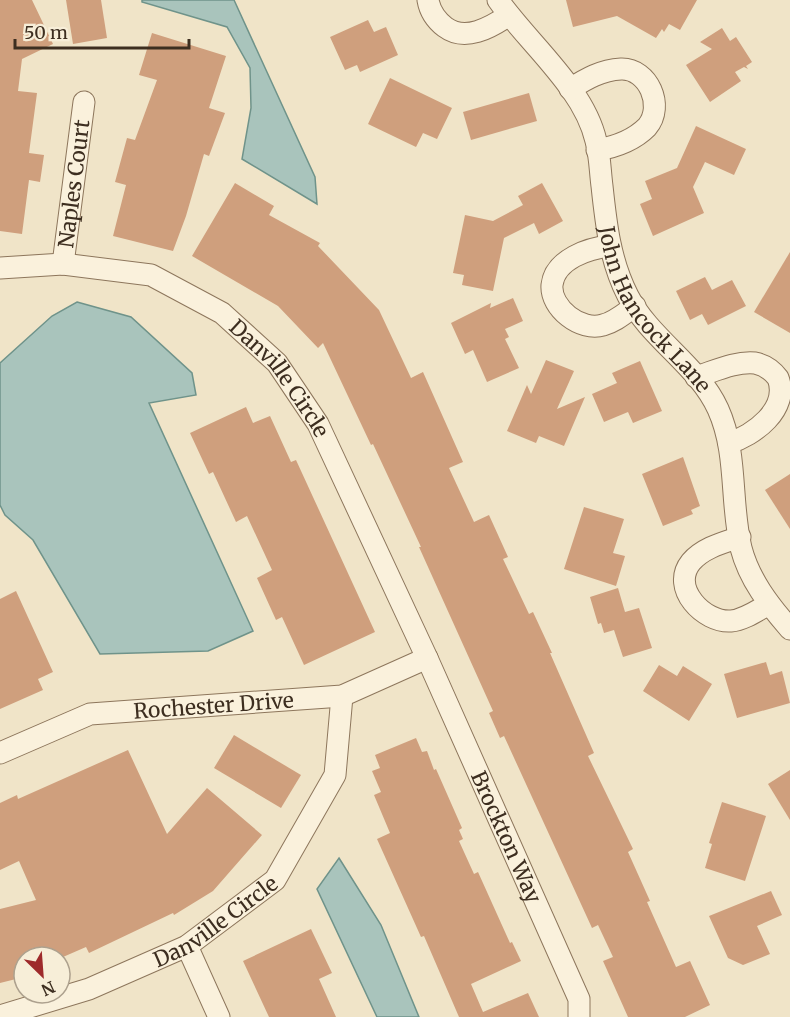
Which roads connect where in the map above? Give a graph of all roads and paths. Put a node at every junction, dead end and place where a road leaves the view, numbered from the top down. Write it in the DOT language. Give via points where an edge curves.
graph roads {
  1 [pos="428,0"];
  2 [pos="503,8"];
  3 [pos="570,89"];
  4 [pos="84,102"];
  5 [pos="597,150"];
  6 [pos="610,246"];
  7 [pos="63,264"];
  8 [pos="0,268"];
  9 [pos="635,306"];
  10 [pos="696,377"];
  11 [pos="729,443"];
  12 [pos="740,537"];
  13 [pos="769,604"];
  14 [pos="790,629"];
  15 [pos="427,658"];
  16 [pos="342,696"];
  17 [pos="0,753"];
  18 [pos="187,946"];
  19 [pos="0,1016"];
  20 [pos="219,1017"];
  21 [pos="579,1017"];
  1 -- 2 [label="street" via="433,16 453,33 465,34 495,25"];
  2 -- 3 [label="street, John Hancock Lane"];
  3 -- 5 [label="street, John Hancock Lane" via="590,123"];
  3 -- 5 [label="street" via="592,76 623,69 638,74 652,92 655,107 647,126 624,142"];
  4 -- 7 [label="street, Naples Court"];
  5 -- 6 [label="street, John Hancock Lane"];
  6 -- 9 [label="street, John Hancock Lane" via="616,272"];
  6 -- 9 [label="street" via="595,248 564,264 554,276 554,296 568,316 590,327 609,323"];
  7 -- 8 [label="street, Danville Circle"];
  7 -- 15 [label="street, Danville Circle" via="151,275 222,313 277,363 318,424"];
  9 -- 10 [label="street, John Hancock Lane"];
  10 -- 11 [label="street, John Hancock Lane" via="718,408"];
  10 -- 11 [label="street" via="736,364 754,363 765,366 781,381 784,404 777,416 754,434"];
  11 -- 12 [label="street, John Hancock Lane"];
  12 -- 13 [label="street, John Hancock Lane" via="751,574"];
  12 -- 13 [label="street" via="711,548 690,564 685,574 689,597 715,620 744,618"];
  13 -- 14 [label="street, John Hancock Lane"];
  15 -- 16 [label="street, Rochester Drive"];
  15 -- 21 [label="street, Brockton Way" via="579,999"];
  16 -- 17 [label="street, Rochester Drive" via="90,714"];
  16 -- 18 [label="street, Danville Circle" via="335,775 275,880"];
  18 -- 19 [label="street, Danville Circle" via="89,989"];
  18 -- 20 [label="street"];
}
